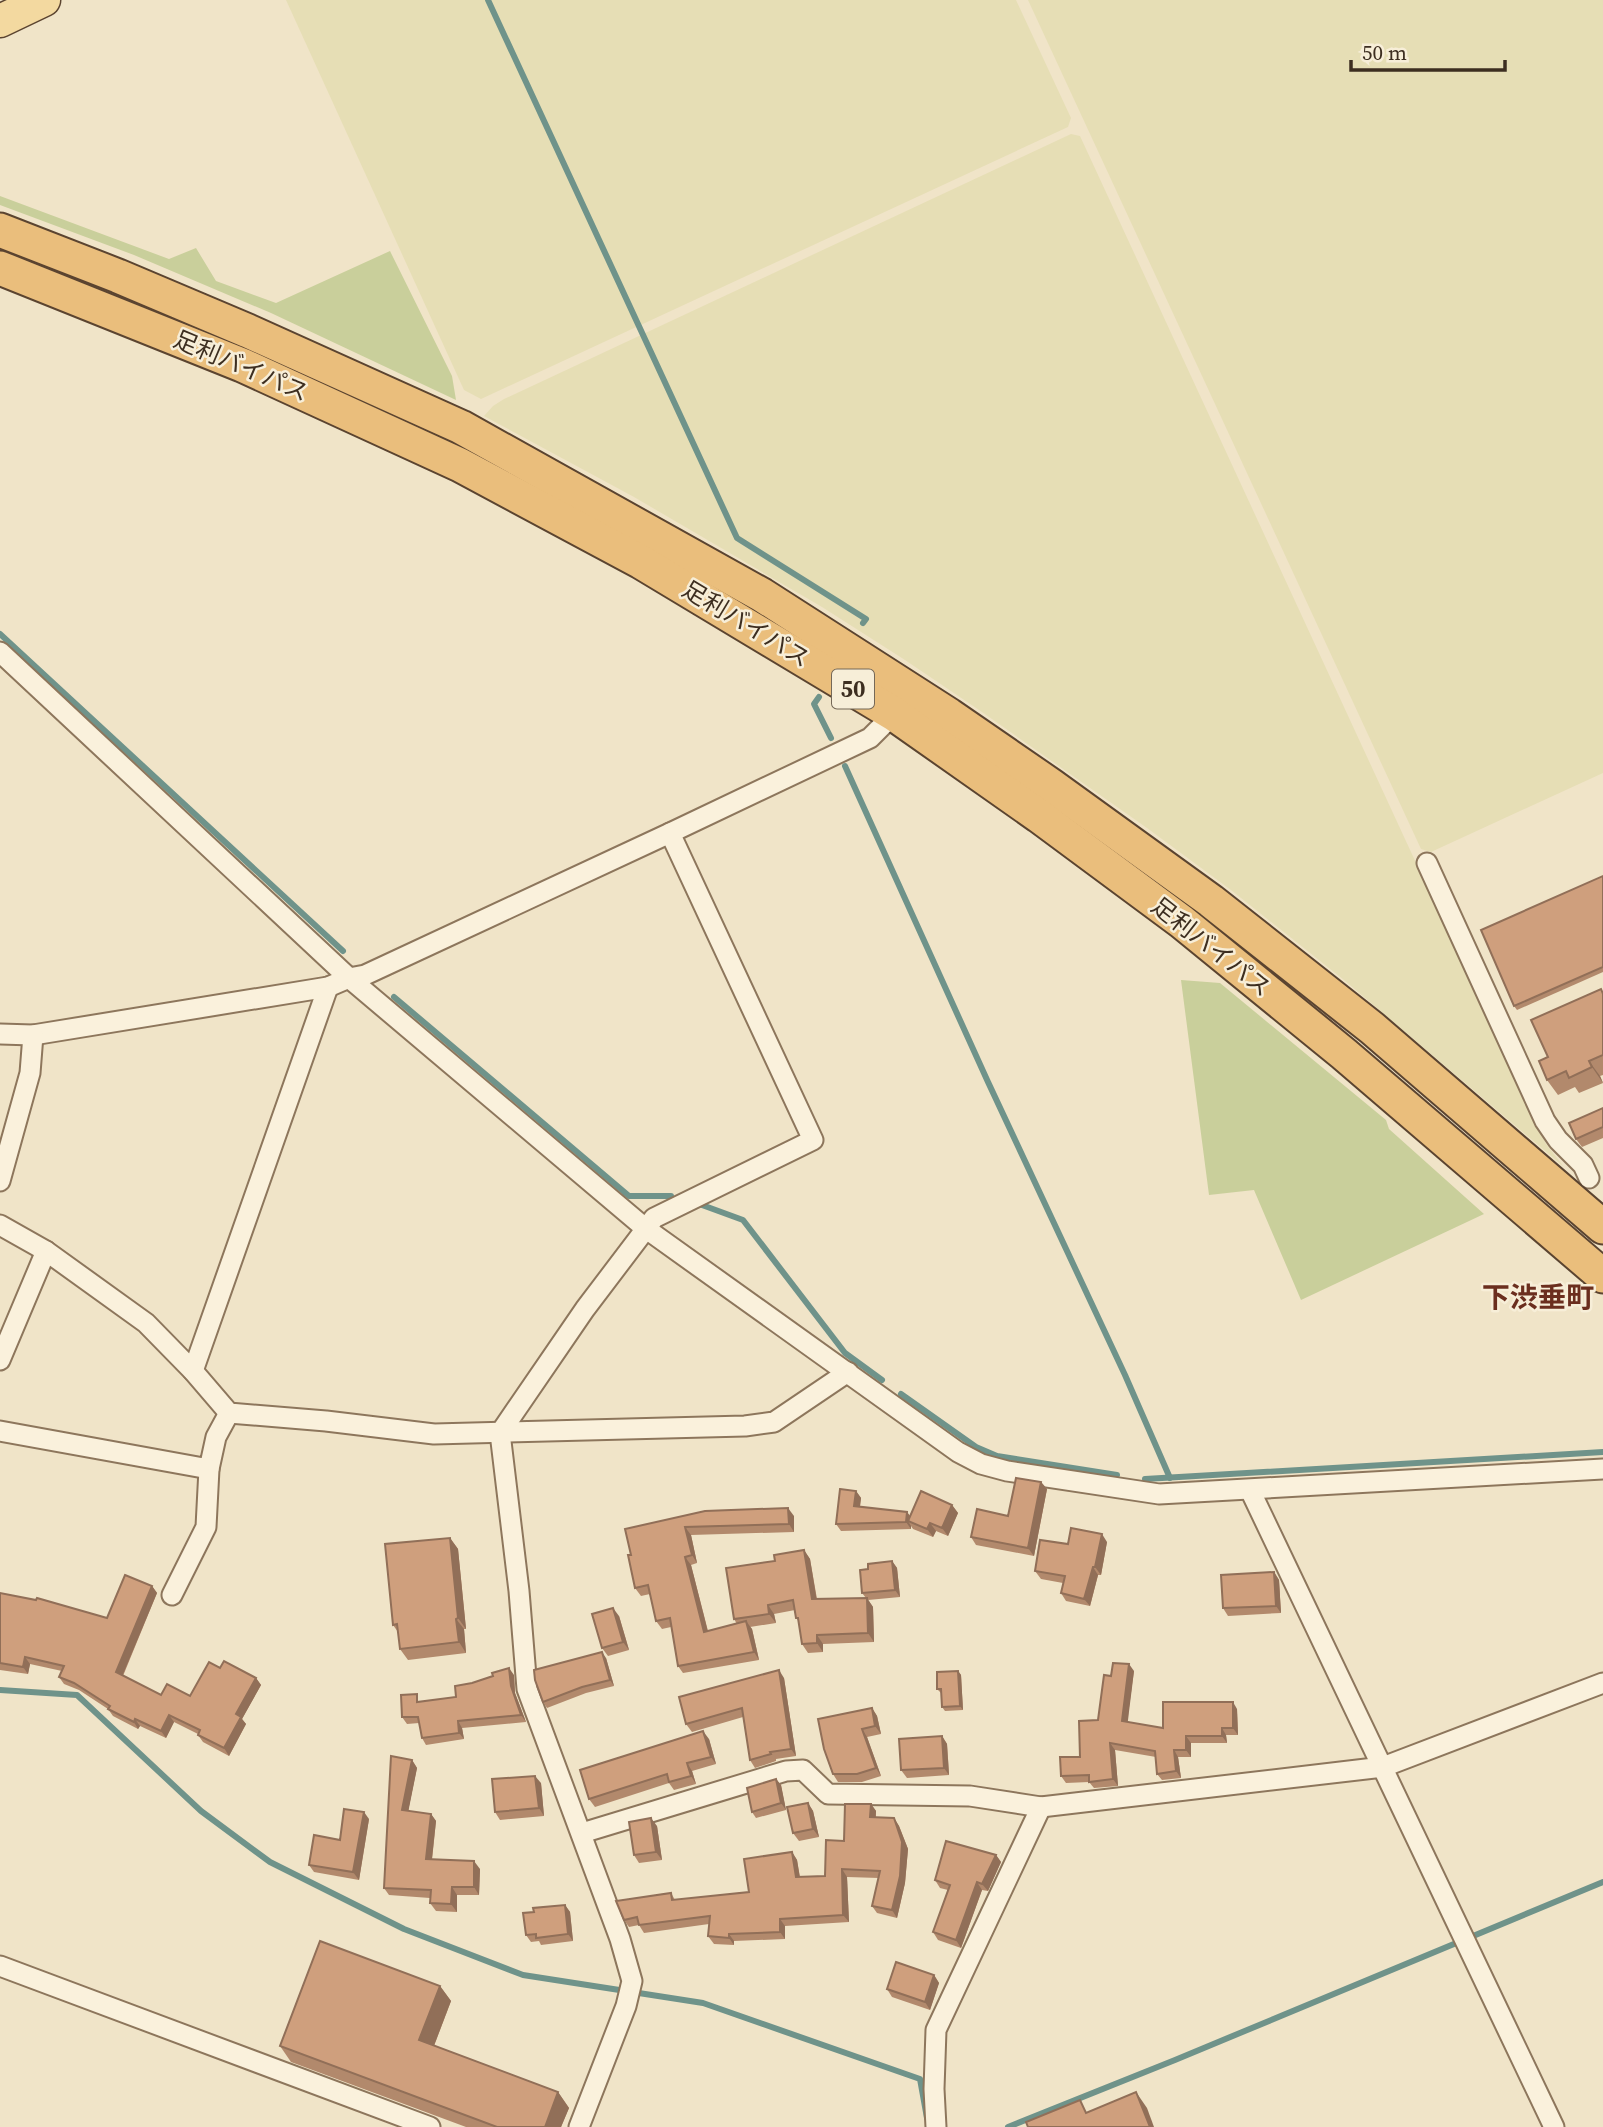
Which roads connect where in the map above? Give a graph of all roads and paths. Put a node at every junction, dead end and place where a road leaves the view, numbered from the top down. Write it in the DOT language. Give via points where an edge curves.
graph roads {
  1 [pos="44,0"];
  2 [pos="0,21"];
  3 [pos="0,230"];
  4 [pos="0,268"];
  5 [pos="0,652"];
  6 [pos="894,714"];
  7 [pos="670,833"];
  8 [pos="1427,863"];
  9 [pos="349,978"];
  10 [pos="328,987"];
  11 [pos="0,1034"];
  12 [pos="33,1035"];
  13 [pos="0,1181"];
  14 [pos="1587,1182"];
  15 [pos="0,1225"];
  16 [pos="1603,1227"];
  17 [pos="645,1228"];
  18 [pos="46,1251"];
  19 [pos="1603,1276"];
  20 [pos="0,1360"];
  21 [pos="193,1371"];
  22 [pos="848,1372"];
  23 [pos="229,1413"];
  24 [pos="0,1431"];
  25 [pos="500,1433"];
  26 [pos="209,1469"];
  27 [pos="1603,1469"];
  28 [pos="1250,1490"];
  29 [pos="172,1595"];
  30 [pos="1603,1683"];
  31 [pos="1383,1767"];
  32 [pos="1041,1807"];
  33 [pos="582,1833"];
  34 [pos="0,1966"];
  35 [pos="430,2127"];
  36 [pos="579,2127"];
  37 [pos="936,2127"];
  38 [pos="1554,2127"];
  1 -- 2 [label="main road"];
  3 -- 14 [label="highway, 足利バイパス / 50" via="236,326 461,427 762,595 960,723 1211,901 1372,1028"];
  4 -- 6 [label="highway, 足利バイパス / 50" via="242,365 471,470 641,562"];
  5 -- 9 [label="street"];
  6 -- 7 [label="street" via="870,738"];
  6 -- 19 [label="highway, 足利バイパス / 50" via="1200,937"];
  7 -- 9 [label="street" via="378,970"];
  7 -- 17 [label="street" via="813,1140 654,1218"];
  8 -- 14 [label="street" via="1545,1121 1583,1165"];
  9 -- 10 [label="street"];
  9 -- 17 [label="street"];
  10 -- 12 [label="street"];
  10 -- 21 [label="street"];
  11 -- 12 [label="street"];
  12 -- 13 [label="street" via="30,1073"];
  14 -- 16 [label="highway, 足利バイパス / 50"];
  15 -- 18 [label="street"];
  17 -- 22 [label="street"];
  17 -- 25 [label="street"];
  18 -- 20 [label="street"];
  18 -- 21 [label="street" via="146,1323"];
  21 -- 23 [label="street"];
  22 -- 25 [label="street" via="774,1422"];
  22 -- 28 [label="street" via="981,1464 1159,1494"];
  23 -- 25 [label="street" via="434,1434"];
  23 -- 26 [label="street" via="216,1437"];
  24 -- 26 [label="street"];
  25 -- 33 [label="street" via="527,1689"];
  26 -- 29 [label="street" via="206,1527"];
  27 -- 28 [label="street"];
  28 -- 31 [label="street"];
  30 -- 31 [label="street"];
  31 -- 32 [label="street"];
  31 -- 38 [label="street"];
  32 -- 33 [label="street" via="970,1796 828,1794 803,1770 786,1771"];
  32 -- 37 [label="street" via="936,2030"];
  33 -- 36 [label="street" via="632,1981"];
  34 -- 35 [label="street"];
}
